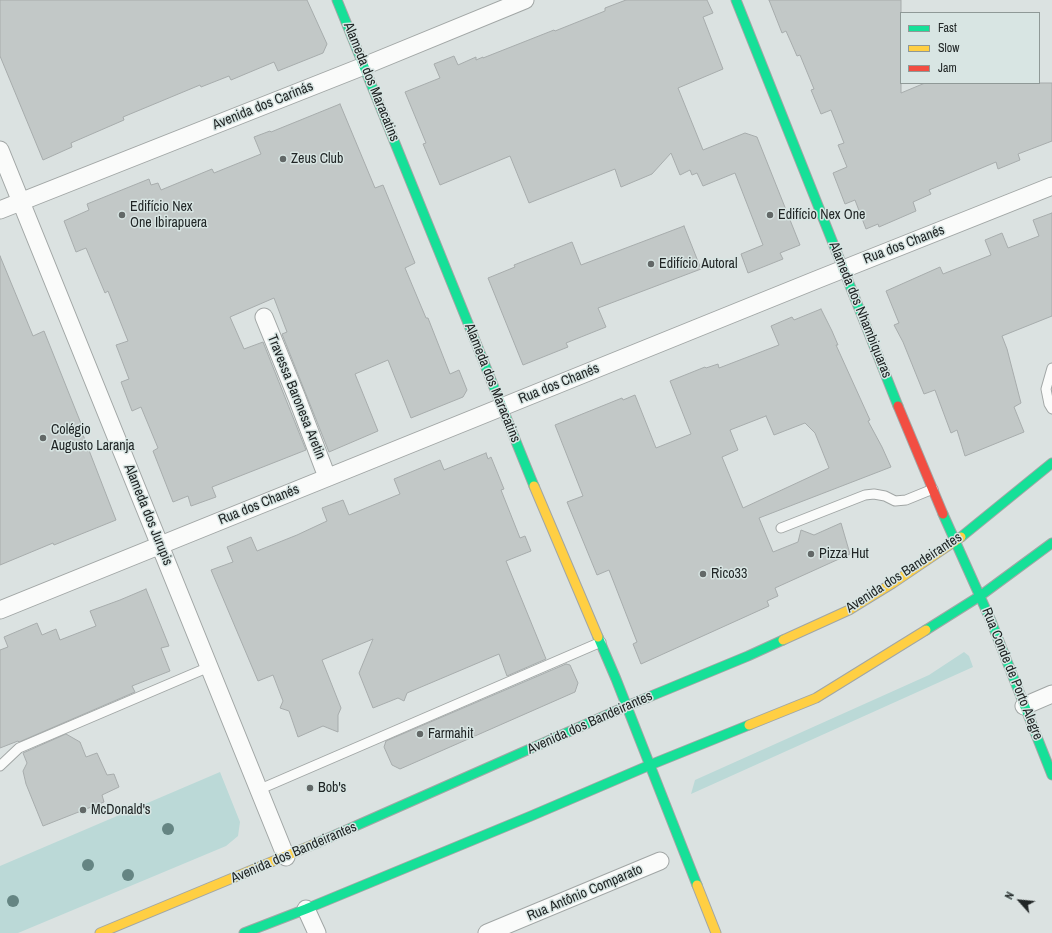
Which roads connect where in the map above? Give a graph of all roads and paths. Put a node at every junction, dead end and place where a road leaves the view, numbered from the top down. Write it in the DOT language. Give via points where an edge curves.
graph roads {
  1 [pos="337,0"];
  2 [pos="525,0"];
  3 [pos="736,0"];
  4 [pos="364,66"];
  5 [pos="0,150"];
  6 [pos="1052,186"];
  7 [pos="21,201"];
  8 [pos="0,210"];
  9 [pos="844,269"];
  10 [pos="264,317"];
  11 [pos="1052,368"];
  12 [pos="501,407"];
  13 [pos="1052,409"];
  14 [pos="1052,463"];
  15 [pos="327,477"];
  16 [pos="932,489"];
  17 [pos="781,528"];
  18 [pos="954,542"];
  19 [pos="1052,543"];
  20 [pos="161,546"];
  21 [pos="980,596"];
  22 [pos="0,610"];
  23 [pos="601,642"];
  24 [pos="208,667"];
  25 [pos="1052,694"];
  26 [pos="627,706"];
  27 [pos="1024,706"];
  28 [pos="650,765"];
  29 [pos="0,766"];
  30 [pos="1052,775"];
  31 [pos="258,790"];
  32 [pos="286,857"];
  33 [pos="660,861"];
  34 [pos="306,909"];
  35 [pos="512,928"];
  36 [pos="100,933"];
  37 [pos="244,933"];
  38 [pos="317,933"];
  39 [pos="487,933"];
  40 [pos="716,933"];
  1 -- 4 [label="main road, Alameda dos Maracatins"];
  2 -- 4 [label="street, Avenida dos Carinás"];
  3 -- 9 [label="main road, Alameda dos Nhambiquaras"];
  4 -- 7 [label="street, Avenida dos Carinás"];
  4 -- 12 [label="main road, Alameda dos Maracatins"];
  5 -- 7 [label="street, Alameda dos Jurupis"];
  6 -- 9 [label="street, Rua dos Chanés"];
  7 -- 8 [label="street, Avenida dos Carinás"];
  7 -- 20 [label="street, Alameda dos Jurupis"];
  9 -- 12 [label="street, Rua dos Chanés"];
  9 -- 16 [label="main road, Alameda dos Nhambiquaras"];
  10 -- 15 [label="street, Travessa Baronesa Aretin"];
  11 -- 13 [label="lane" via="1046,389"];
  12 -- 15 [label="street, Rua dos Chanés"];
  12 -- 23 [label="main road, Alameda dos Maracatins"];
  14 -- 18 [label="main road, Avenida dos Bandeirantes"];
  15 -- 20 [label="street, Rua dos Chanés"];
  16 -- 17 [label="lane" via="906,500 895,501 874,494 865,495"];
  16 -- 18 [label="main road, Alameda dos Nhambiquaras"];
  18 -- 21 [label="main road, Alameda dos Nhambiquaras"];
  18 -- 26 [label="main road, Avenida dos Bandeirantes" via="849,610 748,656"];
  19 -- 21 [label="main road"];
  20 -- 22 [label="street, Rua dos Chanés"];
  20 -- 24 [label="street, Alameda dos Jurupis"];
  21 -- 27 [label="main road, Rua Conde de Porto Alegre"];
  21 -- 28 [label="main road" via="816,698"];
  23 -- 26 [label="main road, Alameda dos Maracatins"];
  23 -- 31 [label="lane"];
  24 -- 29 [label="lane" via="19,748"];
  24 -- 31 [label="street, Alameda dos Jurupis"];
  25 -- 27 [label="street"];
  26 -- 28 [label="main road, Alameda dos Maracatins"];
  26 -- 32 [label="main road, Avenida dos Bandeirantes"];
  27 -- 30 [label="main road, Rua Conde de Porto Alegre"];
  28 -- 34 [label="main road"];
  28 -- 40 [label="main road, Alameda dos Maracatins"];
  31 -- 32 [label="street, Alameda dos Jurupis"];
  32 -- 36 [label="main road, Avenida dos Bandeirantes"];
  33 -- 35 [label="street, Rua Antônio Comparato"];
  34 -- 37 [label="main road"];
  34 -- 38 [label="street"];
  35 -- 39 [label="street, Rua Antônio Comparato"];
}
